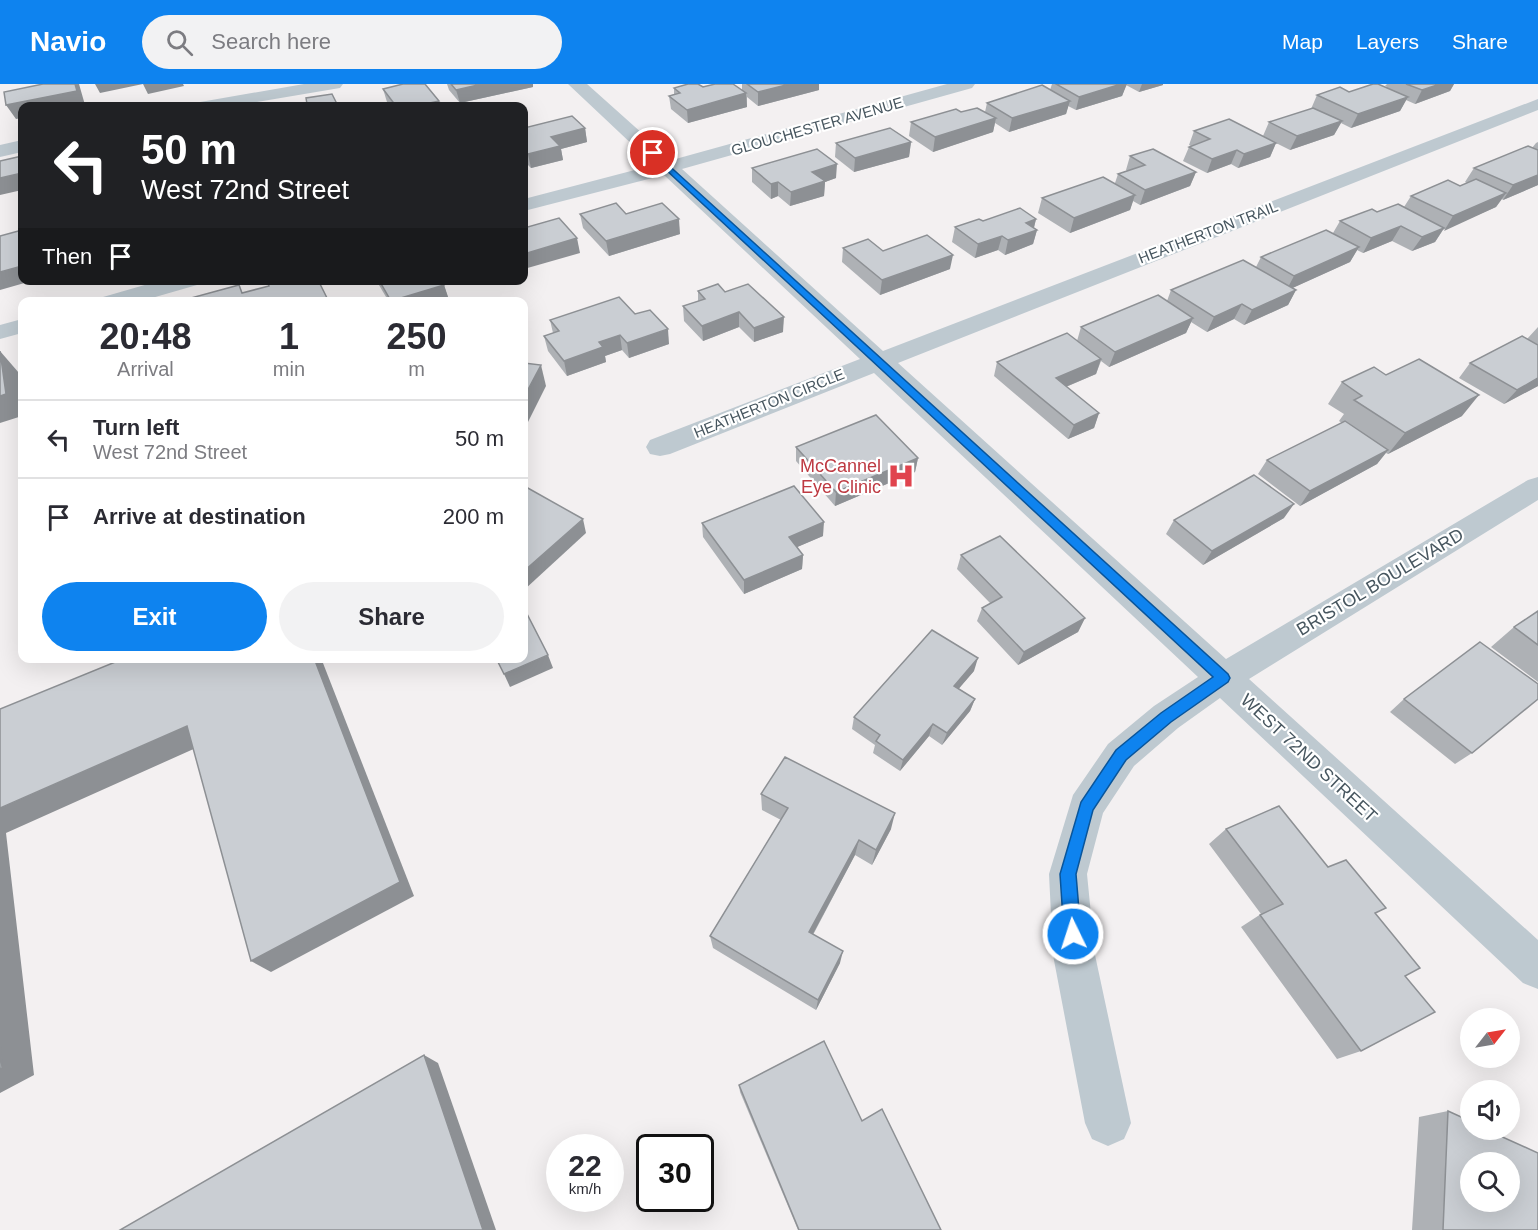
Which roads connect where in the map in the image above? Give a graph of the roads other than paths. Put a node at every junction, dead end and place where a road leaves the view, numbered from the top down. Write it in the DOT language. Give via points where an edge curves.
graph roads {
  1 [pos="334,84"];
  2 [pos="577,84"];
  3 [pos="966,84"];
  4 [pos="229,102"];
  5 [pos="1538,104"];
  6 [pos="18,147"];
  7 [pos="0,150"];
  8 [pos="669,167"];
  9 [pos="528,204"];
  10 [pos="171,285"];
  11 [pos="129,297"];
  12 [pos="18,327"];
  13 [pos="0,332"];
  14 [pos="878,360"];
  15 [pos="660,447"];
  16 [pos="1538,487"];
  17 [pos="1223,678"];
  18 [pos="1538,968"];
  19 [pos="1108,1123"];
  1 -- 4 [label="street"];
  2 -- 8 [label="street, WEST 72ND STREET"];
  3 -- 8 [label="street, GLOUCHESTER AVENUE"];
  5 -- 14 [label="street, HEATHERTON TRAIL"];
  6 -- 7 [label="street"];
  8 -- 9 [label="street, GLOUCHESTER AVENUE"];
  8 -- 14 [label="street, WEST 72ND STREET"];
  10 -- 11 [label="street"];
  12 -- 13 [label="street"];
  14 -- 15 [label="street, HEATHERTON CIRCLE"];
  14 -- 17 [label="street, WEST 72ND STREET"];
  16 -- 17 [label="street, BRISTOL BOULEVARD"];
  17 -- 18 [label="street, WEST 72ND STREET"];
  17 -- 19 [label="street, BRISTOL BOULEVARD" via="1166,717 1121,755 1086,807 1068,874 1074,955"];
}
